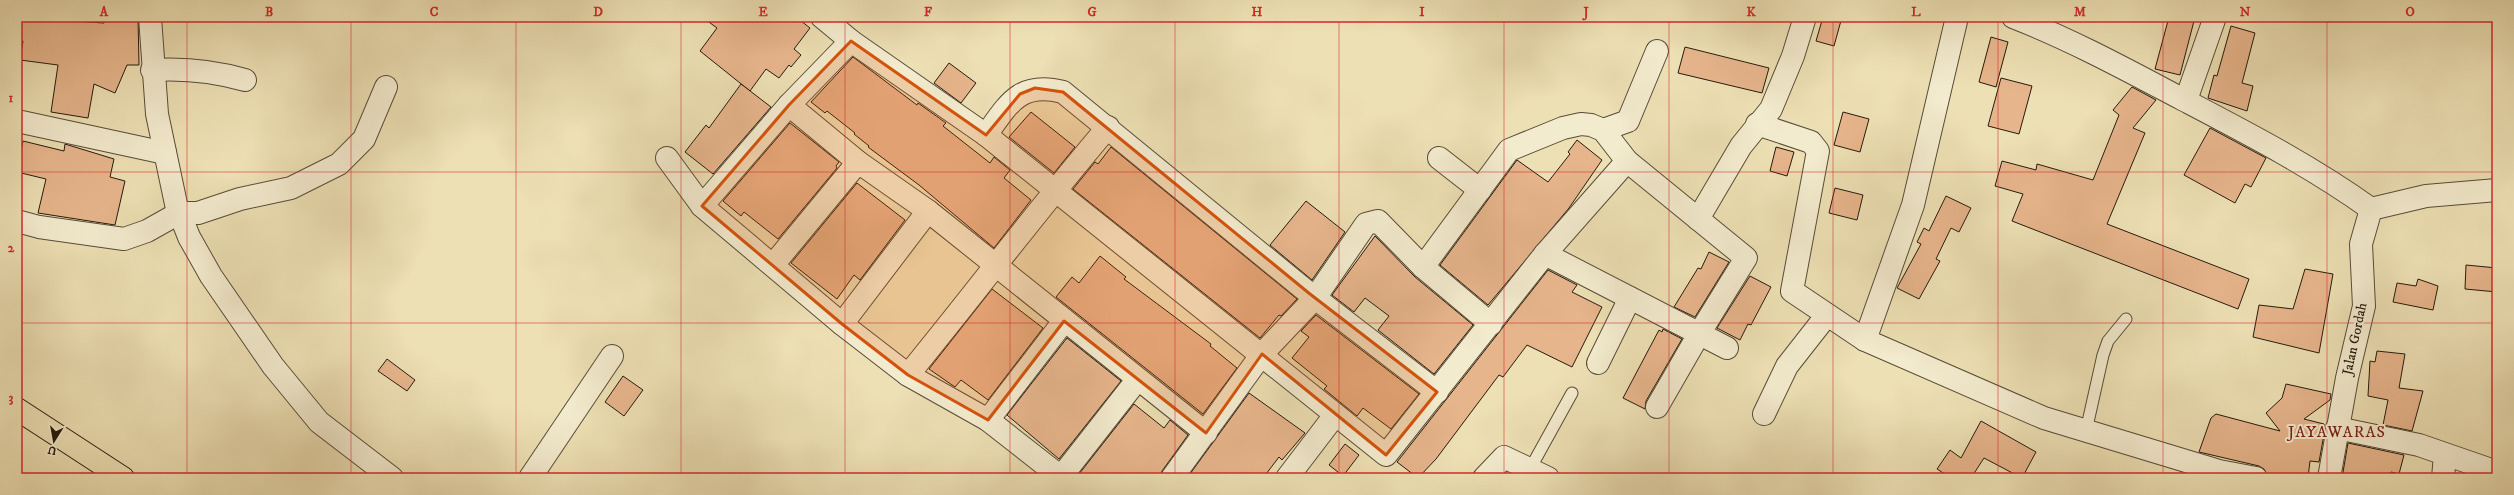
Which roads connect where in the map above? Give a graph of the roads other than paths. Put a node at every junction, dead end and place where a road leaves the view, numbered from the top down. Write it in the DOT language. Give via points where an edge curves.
graph roads {
  1 [pos="150,17"];
  2 [pos="822,17"];
  3 [pos="1805,17"];
  4 [pos="1957,17"];
  5 [pos="2013,17"];
  6 [pos="2215,17"];
  7 [pos="2058,25"];
  8 [pos="851,41"];
  9 [pos="1657,51"];
  10 [pos="152,70"];
  11 [pos="245,80"];
  12 [pos="386,87"];
  13 [pos="2186,100"];
  14 [pos="789,106"];
  15 [pos="17,121"];
  16 [pos="1757,124"];
  17 [pos="1108,127"];
  18 [pos="1603,130"];
  19 [pos="986,135"];
  20 [pos="165,153"];
  21 [pos="667,158"];
  22 [pos="1439,158"];
  23 [pos="1627,161"];
  24 [pos="858,162"];
  25 [pos="1055,190"];
  26 [pos="1480,190"];
  27 [pos="2497,190"];
  28 [pos="702,206"];
  29 [pos="2370,209"];
  30 [pos="928,211"];
  31 [pos="179,214"];
  32 [pos="1698,219"];
  33 [pos="17,222"];
  34 [pos="1545,254"];
  35 [pos="773,265"];
  36 [pos="998,265"];
  37 [pos="1423,267"];
  38 [pos="1315,298"];
  39 [pos="1630,298"];
  40 [pos="1827,315"];
  41 [pos="2126,319"];
  42 [pos="1064,321"];
  43 [pos="842,324"];
  44 [pos="1491,324"];
  45 [pos="1699,334"];
  46 [pos="1865,340"];
  47 [pos="1727,348"];
  48 [pos="1262,354"];
  49 [pos="612,356"];
  50 [pos="1598,363"];
  51 [pos="908,375"];
  52 [pos="1137,380"];
  53 [pos="1438,392"];
  54 [pos="1572,393"];
  55 [pos="1657,407"];
  56 [pos="17,409"];
  57 [pos="1764,414"];
  58 [pos="1335,415"];
  59 [pos="988,420"];
  60 [pos="2337,428"];
  61 [pos="2086,431"];
  62 [pos="1206,433"];
  63 [pos="2445,455"];
  64 [pos="2497,472"];
  65 [pos="1539,473"];
  66 [pos="1062,477"];
  67 [pos="123,478"];
  68 [pos="392,478"];
  69 [pos="530,478"];
  70 [pos="1172,478"];
  71 [pos="1287,478"];
  72 [pos="1484,478"];
  73 [pos="2256,478"];
  74 [pos="2329,478"];
  75 [pos="2443,478"];
  1 -- 10 [label="street"];
  2 -- 8 [label="street"];
  3 -- 16 [label="street" via="1793,56 1771,109"];
  4 -- 46 [label="street" via="1913,205"];
  5 -- 7 [label="street"];
  6 -- 13 [label="street"];
  7 -- 13 [label="street"];
  8 -- 14 [label="street"];
  8 -- 19 [label="street"];
  9 -- 18 [label="street" via="1628,121"];
  10 -- 11 [label="street" via="183,68 220,73"];
  10 -- 20 [label="street"];
  12 -- 31 [label="street" via="364,139 339,164 292,188 240,199 198,213"];
  13 -- 29 [label="street" via="2272,145 2336,184"];
  14 -- 24 [label="street"];
  14 -- 28 [label="street"];
  15 -- 20 [label="street"];
  16 -- 32 [label="street"];
  16 -- 40 [label="street" via="1811,142 1818,151 1792,291"];
  17 -- 19 [label="street" via="1063,92 1035,88 1020,94"];
  17 -- 25 [label="street"];
  17 -- 38 [label="street"];
  18 -- 23 [label="street"];
  18 -- 26 [label="street" via="1581,124 1517,145 1509,150"];
  19 -- 25 [label="street"];
  20 -- 31 [label="street"];
  21 -- 28 [label="street"];
  22 -- 26 [label="street"];
  23 -- 32 [label="street"];
  23 -- 34 [label="street"];
  24 -- 30 [label="street"];
  24 -- 35 [label="street"];
  25 -- 36 [label="street"];
  25 -- 48 [label="street"];
  26 -- 37 [label="street"];
  27 -- 29 [label="street" via="2426,196"];
  28 -- 35 [label="street"];
  29 -- 60 [label="street, Jalan Gordah" via="2361,244 2364,306"];
  30 -- 36 [label="street"];
  30 -- 43 [label="street"];
  31 -- 33 [label="street" via="147,231 124,239"];
  31 -- 68 [label="street" via="211,276 273,366 319,422"];
  32 -- 45 [label="street" via="1746,258"];
  34 -- 39 [label="street"];
  34 -- 44 [label="street"];
  35 -- 43 [label="street"];
  36 -- 42 [label="street"];
  36 -- 51 [label="street"];
  37 -- 38 [label="street" via="1378,221 1370,222 1366,224"];
  37 -- 44 [label="street"];
  38 -- 48 [label="street"];
  38 -- 53 [label="street"];
  39 -- 45 [label="street"];
  39 -- 50 [label="street"];
  40 -- 46 [label="street"];
  40 -- 57 [label="street" via="1787,366"];
  41 -- 61 [label="lane" via="2108,341 2103,355"];
  42 -- 52 [label="street"];
  42 -- 59 [label="street"];
  43 -- 51 [label="street"];
  44 -- 53 [label="street"];
  45 -- 47 [label="street"];
  45 -- 55 [label="street"];
  46 -- 61 [label="street" via="2044,418"];
  48 -- 58 [label="street"];
  48 -- 62 [label="street"];
  49 -- 69 [label="street"];
  51 -- 59 [label="street"];
  52 -- 62 [label="street"];
  52 -- 66 [label="street"];
  53 -- 58 [label="street" via="1386,455"];
  54 -- 65 [label="lane"];
  56 -- 67 [label="main road"];
  58 -- 71 [label="street"];
  59 -- 66 [label="street"];
  60 -- 63 [label="street" via="2419,445"];
  60 -- 74 [label="street, Jalan Gordah"];
  61 -- 73 [label="street" via="2219,471"];
  62 -- 70 [label="street"];
  63 -- 64 [label="street"];
  63 -- 75 [label="street"];
  65 -- 72 [label="street" via="1511,458 1502,457"];
}
